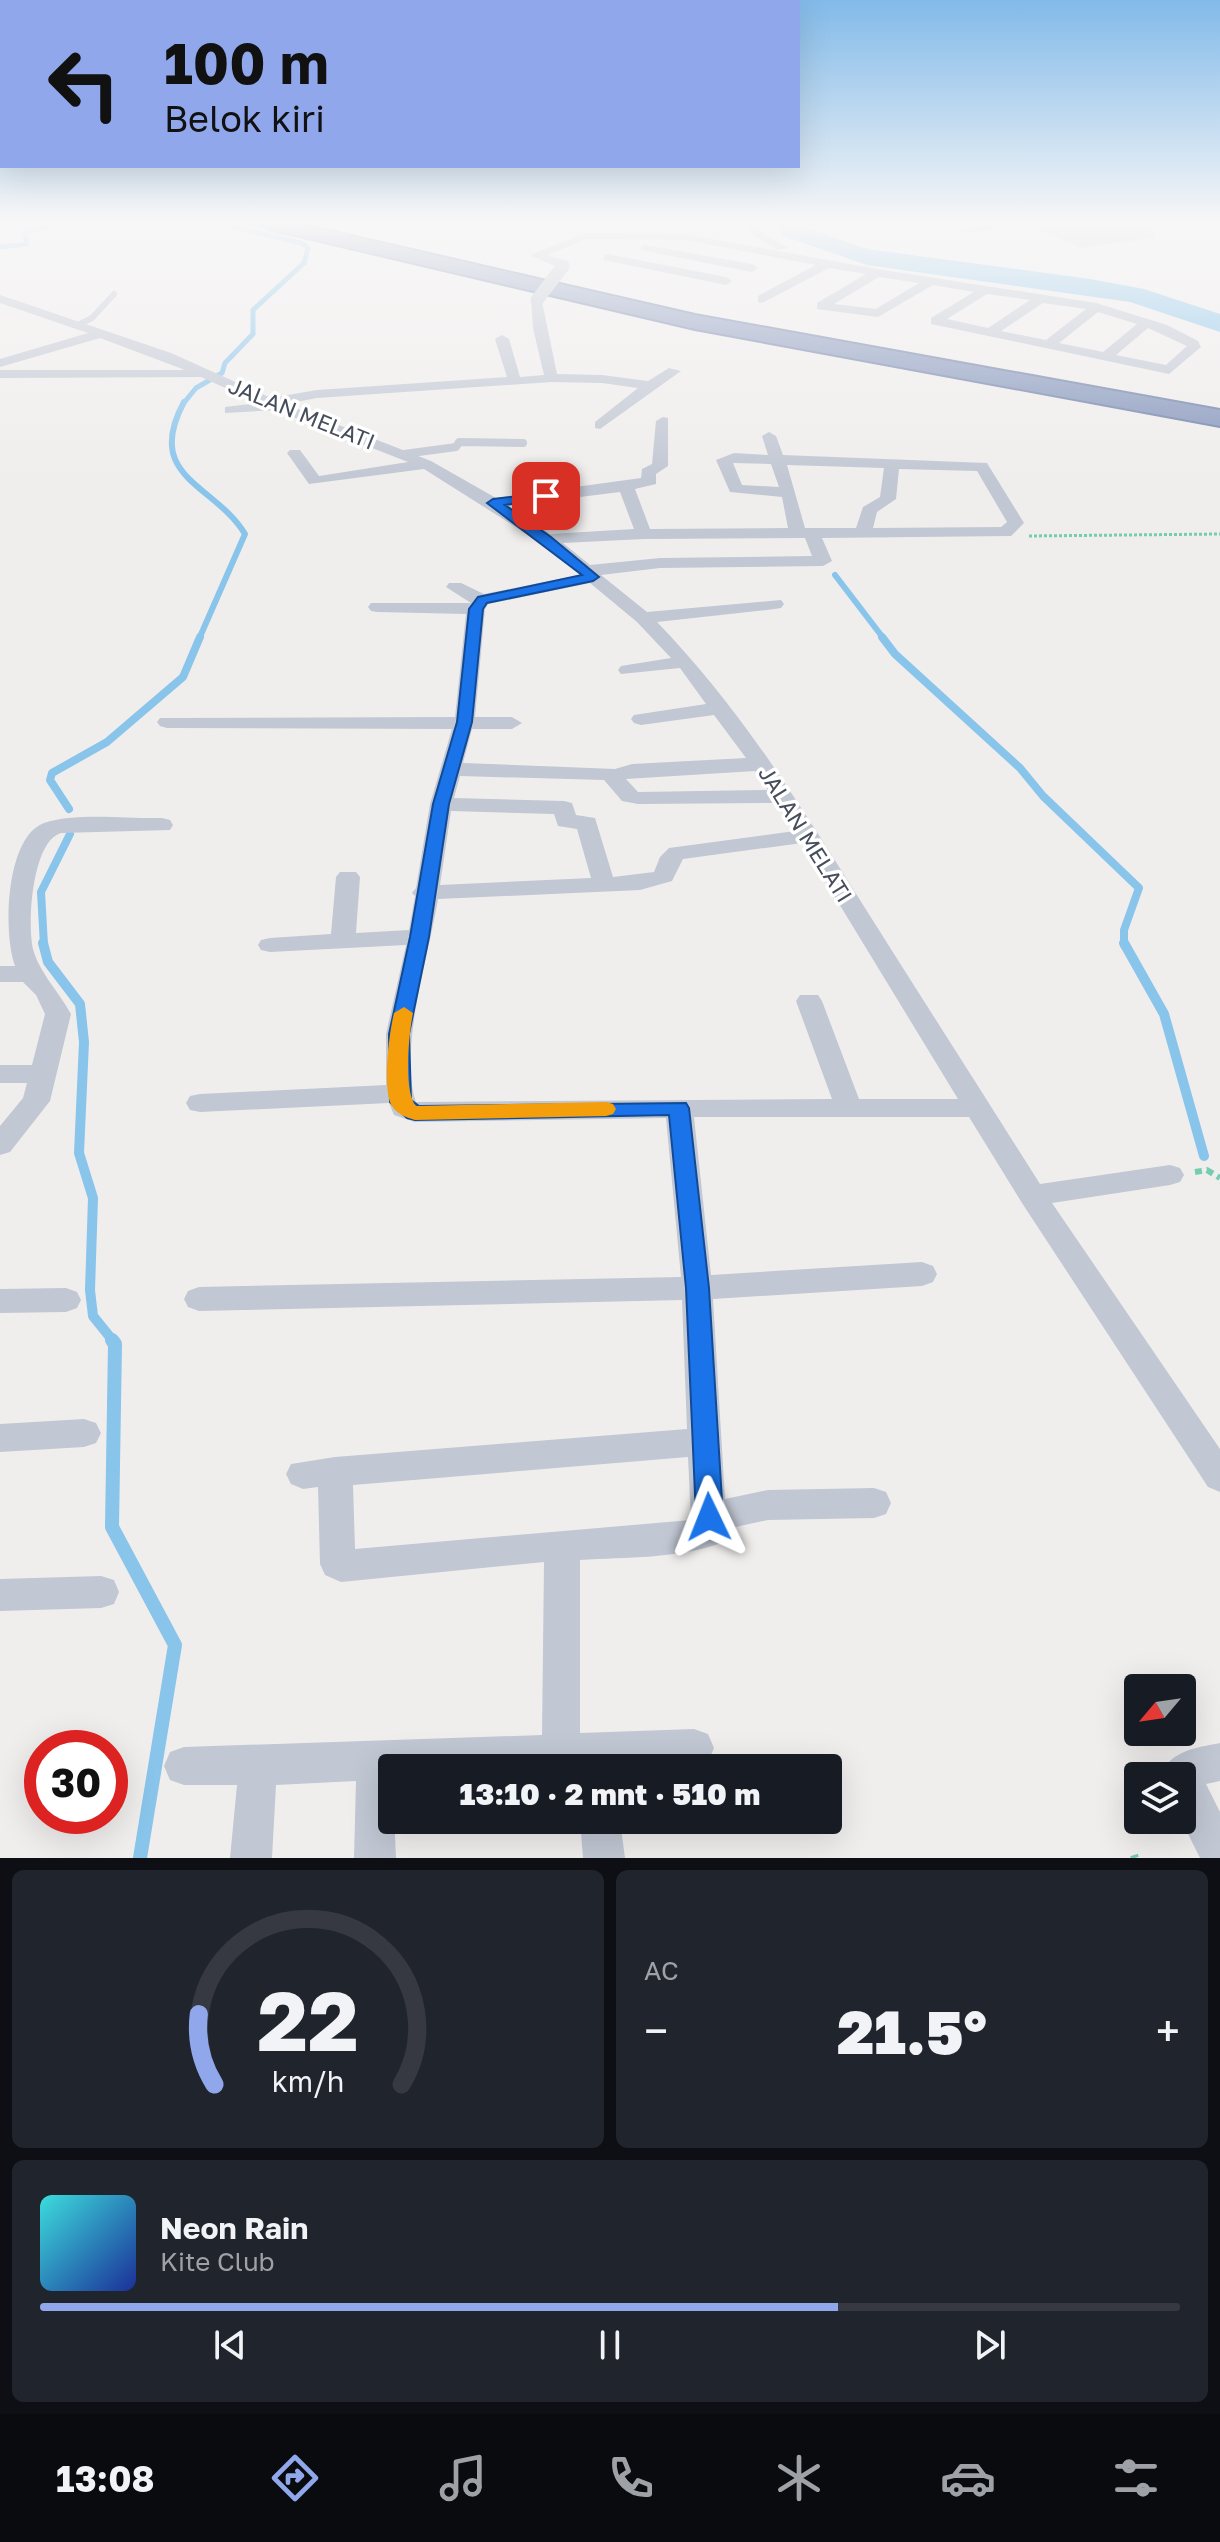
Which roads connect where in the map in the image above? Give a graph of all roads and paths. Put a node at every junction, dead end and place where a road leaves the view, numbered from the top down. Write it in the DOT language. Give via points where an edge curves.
graph roads {
  1 [pos="34,310"];
  2 [pos="100,310"];
  3 [pos="538,310"];
  4 [pos="642,310"];
  5 [pos="693,310"];
  6 [pos="851,310"];
  7 [pos="883,310"];
  8 [pos="954,310"];
  9 [pos="1024,310"];
  10 [pos="1093,310"];
  11 [pos="1105,310"];
  12 [pos="1147,322"];
  13 [pos="80,324"];
  14 [pos="991,332"];
  15 [pos="103,333"];
  16 [pos="502,339"];
  17 [pos="1050,344"];
  18 [pos="1107,356"];
  19 [pos="0,363"];
  20 [pos="674,371"];
  21 [pos="0,374"];
  22 [pos="210,376"];
  23 [pos="551,378"];
  24 [pos="515,382"];
  25 [pos="650,386"];
  26 [pos="273,404"];
  27 [pos="1220,406"];
  28 [pos="230,410"];
  29 [pos="1220,418"];
  30 [pos="663,421"];
  31 [pos="600,425"];
  32 [pos="769,436"];
  33 [pos="523,443"];
  34 [pos="295,453"];
  35 [pos="416,455"];
  36 [pos="776,459"];
  37 [pos="892,464"];
  38 [pos="626,486"];
  39 [pos="789,493"];
  40 [pos="493,503"];
  41 [pos="1014,528"];
  42 [pos="863,533"];
  43 [pos="644,534"];
  44 [pos="808,534"];
  45 [pos="1220,534"];
  46 [pos="547,539"];
  47 [pos="589,574"];
  48 [pos="455,587"];
  49 [pos="479,604"];
  50 [pos="775,604"];
  51 [pos="377,607"];
  52 [pos="643,618"];
  53 [pos="685,662"];
  54 [pos="628,670"];
  55 [pos="721,708"];
  56 [pos="641,719"];
  57 [pos="167,722"];
  58 [pos="464,722"];
  59 [pos="512,723"];
  60 [pos="762,764"];
  61 [pos="450,769"];
  62 [pos="614,776"];
  63 [pos="784,796"];
  64 [pos="441,804"];
  65 [pos="162,825"];
  66 [pos="808,836"];
  67 [pos="348,877"];
  68 [pos="10,882"];
  69 [pos="604,885"];
  70 [pos="424,893"];
  71 [pos="420,937"];
  72 [pos="343,940"];
  73 [pos="270,945"];
  74 [pos="0,974"];
  75 [pos="30,974"];
  76 [pos="809,1001"];
  77 [pos="0,1074"];
  78 [pos="42,1074"];
  79 [pos="399,1093"];
  80 [pos="200,1103"];
  81 [pos="849,1107"];
  82 [pos="679,1108"];
  83 [pos="978,1108"];
  84 [pos="0,1145"];
  85 [pos="1170,1175"];
  86 [pos="1032,1196"];
  87 [pos="922,1274"];
  88 [pos="697,1288"];
  89 [pos="199,1299"];
  90 [pos="66,1300"];
  91 [pos="0,1301"];
  92 [pos="84,1433"];
  93 [pos="0,1438"];
  94 [pos="706,1442"];
  95 [pos="1220,1477"];
  96 [pos="874,1503"];
  97 [pos="709,1517"];
  98 [pos="562,1545"];
  99 [pos="101,1592"];
  100 [pos="0,1595"];
  101 [pos="694,1748"];
  102 [pos="583,1754"];
  103 [pos="620,1754"];
  104 [pos="376,1760"];
  105 [pos="1220,1762"];
  106 [pos="184,1766"];
  107 [pos="258,1766"];
  108 [pos="1196,1767"];
  109 [pos="1196,1808"];
  110 [pos="601,1834"];
  111 [pos="1220,1855"];
  112 [pos="251,1858"];
  113 [pos="375,1858"];
  114 [pos="604,1858"];
  1 -- 13 [label="street, JALAN MELATI"];
  2 -- 13 [label="lane"];
  3 -- 23 [label="street, bridge"];
  4 -- 29 [label="highway"];
  5 -- 27 [label="highway" via="793,332"];
  6 -- 7 [label="street"];
  8 -- 14 [label="street" via="936,321"];
  9 -- 14 [label="street"];
  10 -- 17 [label="street"];
  11 -- 12 [label="street"];
  12 -- 18 [label="street"];
  12 -- 18 [label="street" via="1194,347 1169,370"];
  13 -- 15 [label="street, JALAN MELATI"];
  14 -- 17 [label="street"];
  15 -- 19 [label="street"];
  15 -- 22 [label="street, JALAN MELATI"];
  16 -- 24 [label="street"];
  17 -- 18 [label="street"];
  20 -- 25 [label="street"];
  21 -- 22 [label="street"];
  22 -- 26 [label="street, JALAN MELATI"];
  23 -- 24 [label="street"];
  23 -- 25 [label="street"];
  24 -- 26 [label="street" via="317,394"];
  25 -- 31 [label="street"];
  26 -- 28 [label="street"];
  26 -- 35 [label="street, JALAN MELATI"];
  30 -- 38 [label="street" via="660,466 648,472 650,481"];
  32 -- 36 [label="street"];
  33 -- 35 [label="lane" via="459,442"];
  34 -- 35 [label="street" via="315,481"];
  35 -- 40 [label="street, JALAN MELATI"];
  36 -- 37 [label="street"];
  36 -- 39 [label="street"];
  36 -- 39 [label="street" via="724,460 736,489"];
  37 -- 41 [label="street" via="984,468 1016,523"];
  37 -- 42 [label="street" via="888,499 869,510"];
  38 -- 40 [label="street"];
  38 -- 43 [label="street"];
  39 -- 44 [label="street"];
  40 -- 46 [label="street, JALAN MELATI"];
  41 -- 42 [label="street"];
  41 -- 45 [label="path" via="1012,536"];
  42 -- 44 [label="street"];
  43 -- 44 [label="street"];
  43 -- 46 [label="street"];
  44 -- 47 [label="street" via="823,561 660,563"];
  46 -- 47 [label="street, JALAN MELATI"];
  47 -- 49 [label="street"];
  47 -- 52 [label="street, JALAN MELATI"];
  48 -- 49 [label="street"];
  49 -- 51 [label="street"];
  49 -- 58 [label="street"];
  50 -- 52 [label="street"];
  52 -- 53 [label="street, JALAN MELATI"];
  53 -- 54 [label="street"];
  53 -- 55 [label="street, JALAN MELATI"];
  55 -- 56 [label="street"];
  55 -- 60 [label="street, JALAN MELATI"];
  57 -- 58 [label="street"];
  58 -- 59 [label="street"];
  58 -- 61 [label="street"];
  60 -- 62 [label="street" via="632,770"];
  60 -- 63 [label="street, JALAN MELATI"];
  61 -- 62 [label="street"];
  61 -- 64 [label="street"];
  62 -- 63 [label="street" via="638,798"];
  63 -- 66 [label="street, JALAN MELATI"];
  64 -- 69 [label="street" via="564,808 566,821 587,823"];
  64 -- 70 [label="street"];
  65 -- 68 [label="street" via="48,829"];
  66 -- 69 [label="street" via="677,853 658,880"];
  66 -- 83 [label="street, JALAN MELATI"];
  67 -- 72 [label="street"];
  68 -- 75 [label="street" via="20,947"];
  69 -- 70 [label="street"];
  70 -- 71 [label="street"];
  71 -- 72 [label="street"];
  71 -- 79 [label="street" via="399,1034"];
  72 -- 73 [label="street"];
  74 -- 75 [label="street"];
  75 -- 78 [label="street" via="58,1014"];
  76 -- 81 [label="street"];
  77 -- 78 [label="street"];
  78 -- 84 [label="street" via="36,1101"];
  79 -- 80 [label="street"];
  79 -- 82 [label="street" via="404,1108 415,1113"];
  81 -- 82 [label="street"];
  81 -- 83 [label="street"];
  82 -- 88 [label="street"];
  83 -- 86 [label="street, JALAN MELATI"];
  85 -- 86 [label="street"];
  86 -- 95 [label="street, JALAN MELATI"];
  87 -- 88 [label="street"];
  88 -- 89 [label="street"];
  88 -- 94 [label="street"];
  90 -- 91 [label="street"];
  92 -- 93 [label="street"];
  94 -- 97 [label="street"];
  94 -- 98 [label="street" via="319,1473 341,1566"];
  96 -- 97 [label="street" via="768,1505"];
  97 -- 98 [label="street" via="709,1532 697,1536"];
  98 -- 102 [label="street"];
  99 -- 100 [label="street"];
  101 -- 103 [label="street"];
  104 -- 107 [label="street"];
  104 -- 113 [label="street"];
  105 -- 108 [label="street"];
  106 -- 107 [label="street"];
  107 -- 112 [label="street"];
  109 -- 111 [label="street"];
  110 -- 114 [label="street"];
}
